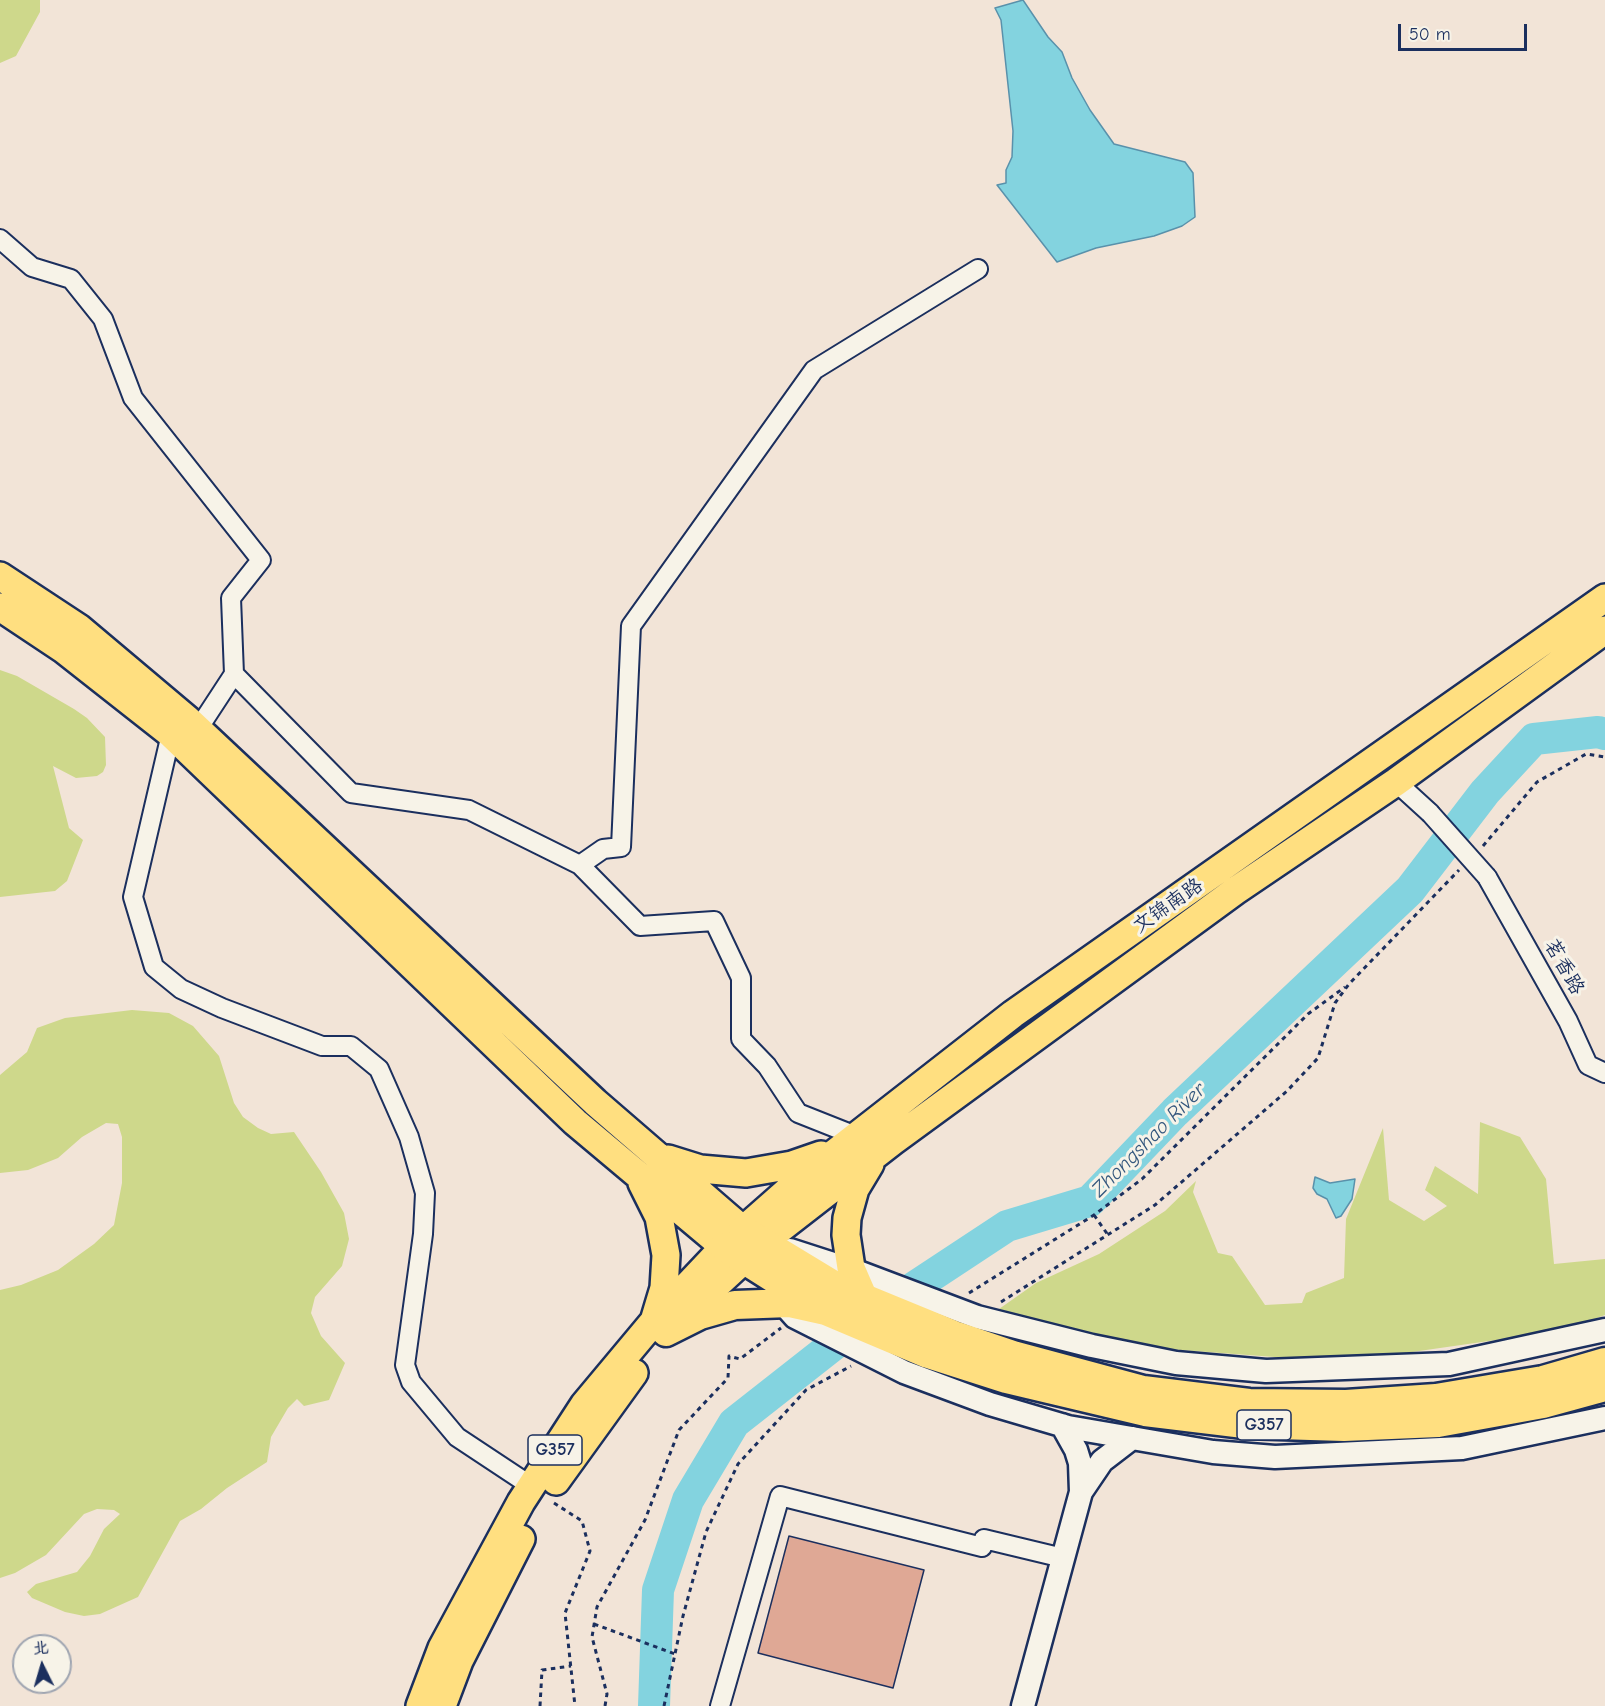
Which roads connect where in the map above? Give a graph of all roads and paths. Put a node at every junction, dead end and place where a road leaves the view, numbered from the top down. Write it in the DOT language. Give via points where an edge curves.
graph roads {
  1 [pos="0,239"];
  2 [pos="978,269"];
  3 [pos="0,576"];
  4 [pos="1605,598"];
  5 [pos="0,607"];
  6 [pos="1605,630"];
  7 [pos="234,674"];
  8 [pos="198,729"];
  9 [pos="171,734"];
  10 [pos="1605,757"];
  11 [pos="1396,782"];
  12 [pos="1470,858"];
  13 [pos="580,865"];
  14 [pos="1349,984"];
  15 [pos="1605,1072"];
  16 [pos="856,1136"];
  17 [pos="893,1142"];
  18 [pos="657,1155"];
  19 [pos="630,1168"];
  20 [pos="1094,1215"];
  21 [pos="1108,1234"];
  22 [pos="743,1245"];
  23 [pos="847,1287"];
  24 [pos="969,1293"];
  25 [pos="788,1310"];
  26 [pos="977,1317"];
  27 [pos="661,1326"];
  28 [pos="1605,1330"];
  29 [pos="871,1356"];
  30 [pos="1605,1362"];
  31 [pos="1605,1387"];
  32 [pos="1605,1418"];
  33 [pos="1062,1425"];
  34 [pos="1132,1438"];
  35 [pos="538,1492"];
  36 [pos="1081,1492"];
  37 [pos="1063,1558"];
  38 [pos="594,1624"];
  39 [pos="675,1654"];
  40 [pos="571,1666"];
  41 [pos="420,1706"];
  42 [pos="442,1706"];
  43 [pos="540,1706"];
  44 [pos="575,1706"];
  45 [pos="605,1706"];
  46 [pos="664,1706"];
  47 [pos="720,1706"];
  48 [pos="1023,1706"];
  1 -- 7 [label="street" via="32,267 71,279 103,319 133,398 261,560 231,598"];
  2 -- 13 [label="street" via="814,370 631,626 621,847 603,849"];
  3 -- 8 [label="main road" via="79,628"];
  4 -- 16 [label="main road, 文锦南路" via="1013,1014"];
  5 -- 9 [label="main road" via="63,649"];
  6 -- 11 [label="main road, 文锦南路"];
  7 -- 8 [label="street"];
  7 -- 13 [label="street" via="351,793 469,810"];
  8 -- 18 [label="main road" via="595,1102"];
  9 -- 19 [label="main road" via="575,1122"];
  9 -- 35 [label="street" via="133,897 154,967 181,989 222,1008 322,1046 351,1046 378,1069 409,1137 425,1193 405,1365 411,1382 457,1437"];
  10 -- 12 [label="path" via="1586,754 1537,782"];
  11 -- 12 [label="street, 茗香路, bridge"];
  11 -- 17 [label="main road, 文锦南路" via="1234,891"];
  12 -- 14 [label="path"];
  12 -- 15 [label="street, 茗香路, bridge" via="1487,877 1568,1021 1588,1065"];
  13 -- 16 [label="street" via="640,926 714,921 741,978 741,1040 767,1066 798,1113"];
  14 -- 20 [label="path" via="1308,1014 1142,1179"];
  14 -- 21 [label="path" via="1335,1003 1318,1058 1287,1091 1155,1205"];
  16 -- 18 [label="main road" via="792,1166 746,1173 700,1169"];
  16 -- 22 [label="main road, 文锦南路"];
  17 -- 22 [label="main road, 文锦南路"];
  17 -- 23 [label="main road" via="862,1175 850,1203"];
  18 -- 22 [label="main road"];
  19 -- 22 [label="main road"];
  19 -- 27 [label="main road" via="651,1200 664,1236 666,1272"];
  20 -- 21 [label="path"];
  20 -- 24 [label="path"];
  21 -- 26 [label="path"];
  22 -- 23 [label="highway, G357"];
  22 -- 25 [label="street"];
  22 -- 27 [label="main road, G357"];
  23 -- 25 [label="highway"];
  23 -- 26 [label="street"];
  23 -- 30 [label="highway, G357" via="954,1335 1013,1355 1143,1390 1249,1403 1346,1404 1436,1398 1543,1380"];
  23 -- 31 [label="highway, G357" via="928,1354 1006,1379 1145,1412 1244,1424 1344,1427 1438,1423 1543,1404"];
  25 -- 27 [label="highway" via="754,1302"];
  25 -- 29 [label="street"];
  25 -- 38 [label="path" via="741,1359 729,1356 728,1378 679,1430 645,1520 597,1608"];
  26 -- 28 [label="street" via="1176,1363 1266,1371 1449,1364"];
  27 -- 35 [label="main road, G357" via="603,1413"];
  29 -- 33 [label="street" via="990,1404"];
  29 -- 39 [label="path" via="806,1390 738,1464 706,1532"];
  32 -- 34 [label="street" via="1462,1448 1363,1454 1275,1457 1213,1452"];
  33 -- 34 [label="street"];
  33 -- 36 [label="street" via="1080,1463"];
  34 -- 36 [label="street" via="1102,1461"];
  35 -- 40 [label="path" via="582,1521 590,1551 565,1613"];
  35 -- 41 [label="main road, G357" via="442,1648"];
  35 -- 42 [label="main road, G357"];
  36 -- 37 [label="street"];
  37 -- 47 [label="street" via="984,1539 982,1547 780,1496"];
  37 -- 48 [label="street"];
  38 -- 39 [label="path"];
  38 -- 45 [label="path" via="592,1637 607,1694"];
  39 -- 46 [label="path"];
  40 -- 43 [label="path" via="542,1670"];
  40 -- 44 [label="path"];
}
